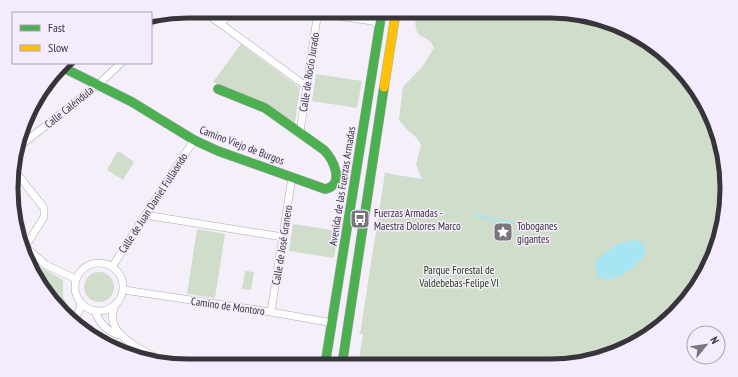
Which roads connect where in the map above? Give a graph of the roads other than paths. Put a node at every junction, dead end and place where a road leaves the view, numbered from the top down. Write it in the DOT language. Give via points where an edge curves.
graph roads {
  1 [pos="213,18"];
  2 [pos="226,18"];
  3 [pos="317,18"];
  4 [pos="354,18"];
  5 [pos="380,18"];
  6 [pos="395,18"];
  7 [pos="221,24"];
  8 [pos="379,25"];
  9 [pos="120,64"];
  10 [pos="67,69"];
  11 [pos="98,85"];
  12 [pos="306,86"];
  13 [pos="218,89"];
  14 [pos="300,132"];
  15 [pos="194,140"];
  16 [pos="24,142"];
  17 [pos="18,175"];
  18 [pos="292,177"];
  19 [pos="145,215"];
  20 [pos="283,237"];
  21 [pos="27,242"];
  22 [pos="30,252"];
  23 [pos="112,267"];
  24 [pos="76,279"];
  25 [pos="124,290"];
  26 [pos="81,303"];
  27 [pos="114,308"];
  28 [pos="95,312"];
  29 [pos="271,312"];
  30 [pos="76,317"];
  31 [pos="333,324"];
  32 [pos="122,336"];
  33 [pos="151,355"];
  34 [pos="326,359"];
  35 [pos="343,359"];
  1 -- 7 [label="street"];
  2 -- 7 [label="street"];
  3 -- 12 [label="street, Calle de Rocío Jurado"];
  4 -- 8 [label="street"];
  5 -- 8 [label="street, Avenida de las Fuerzas Armadas"];
  6 -- 35 [label="street"];
  7 -- 12 [label="street"];
  8 -- 31 [label="street, Avenida de las Fuerzas Armadas" via="355,183 345,230"];
  9 -- 11 [label="street, Calle Caléndula"];
  10 -- 11 [label="street, Camino Viejo de Burgos"];
  11 -- 15 [label="street, Camino Viejo de Burgos" via="150,112"];
  11 -- 16 [label="street, Calle Caléndula"];
  12 -- 14 [label="street, Calle de Rocío Jurado"];
  13 -- 14 [label="street" via="265,108"];
  14 -- 18 [label="street, Camino Viejo de Burgos" via="332,158 337,174 335,182 330,188 325,189"];
  15 -- 18 [label="street, Camino Viejo de Burgos"];
  15 -- 19 [label="street, Calle de Juan Daniel Fullaondo"];
  17 -- 21 [label="street" via="44,208 45,213"];
  18 -- 20 [label="street, Calle de José Granero"];
  19 -- 20 [label="street"];
  19 -- 23 [label="street, Calle de Juan Daniel Fullaondo"];
  20 -- 29 [label="street, Calle de José Granero"];
  22 -- 24 [label="street" via="46,265"];
  23 -- 24 [label="street" via="106,264 91,264"];
  23 -- 25 [label="street" via="121,277"];
  24 -- 26 [label="street" via="76,294"];
  25 -- 27 [label="street" via="122,298"];
  25 -- 29 [label="street, Camino de Montoro"];
  26 -- 28 [label="street"];
  26 -- 30 [label="street"];
  27 -- 28 [label="street"];
  27 -- 32 [label="street" via="113,325"];
  28 -- 32 [label="street" via="107,329"];
  29 -- 31 [label="street, Camino de Montoro"];
  31 -- 34 [label="street, Avenida de las Fuerzas Armadas"];
  32 -- 33 [label="street"];
}
